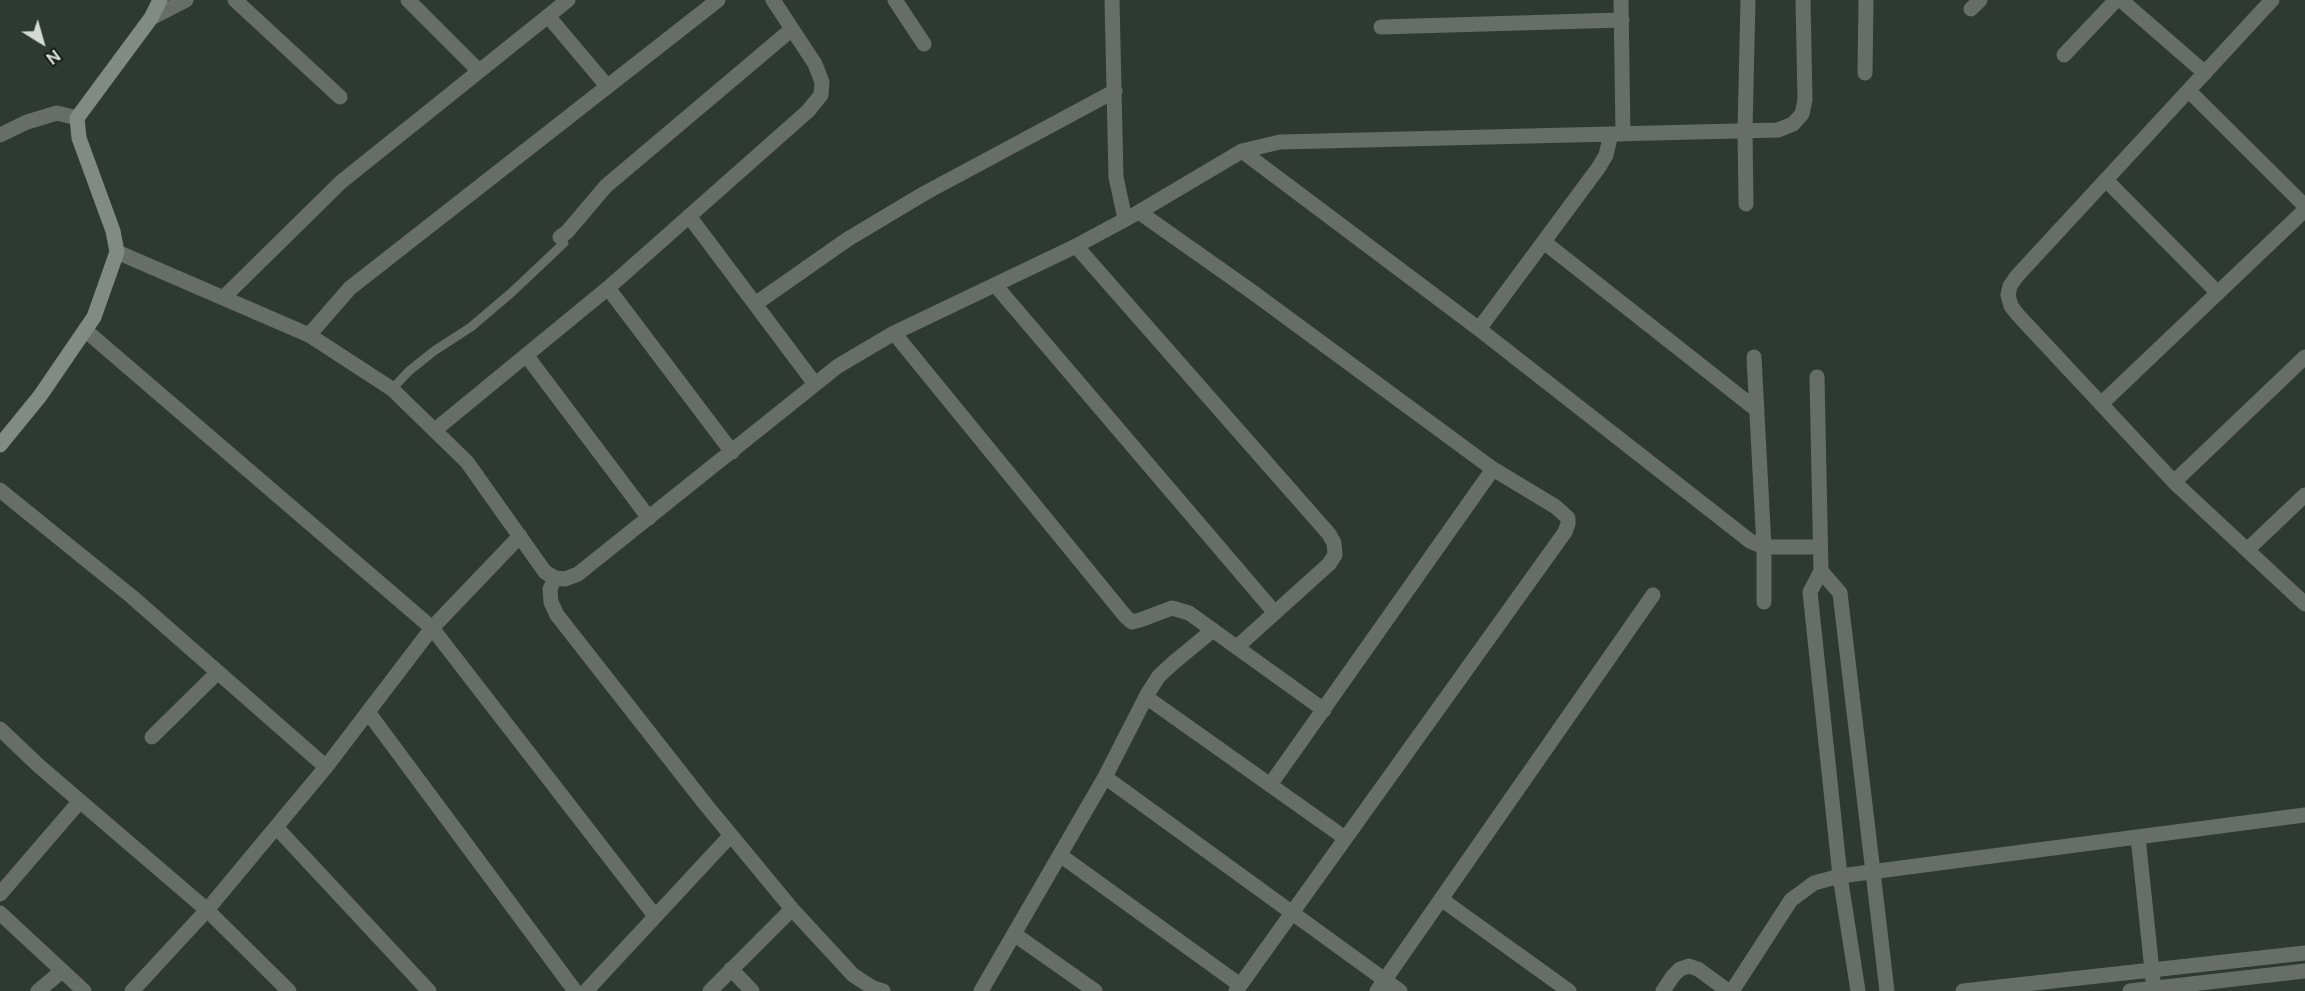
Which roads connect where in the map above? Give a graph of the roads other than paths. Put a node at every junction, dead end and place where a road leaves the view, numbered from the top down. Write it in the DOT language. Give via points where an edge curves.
graph roads {
  1 [pos="160,0"];
  2 [pos="186,0"];
  3 [pos="235,0"];
  4 [pos="408,0"];
  5 [pos="568,0"];
  6 [pos="718,0"];
  7 [pos="773,0"];
  8 [pos="895,0"];
  9 [pos="1112,0"];
  10 [pos="1621,0"];
  11 [pos="1748,0"];
  12 [pos="1803,0"];
  13 [pos="1866,0"];
  14 [pos="2116,0"];
  15 [pos="2121,0"];
  16 [pos="2262,4"];
  17 [pos="548,16"];
  18 [pos="152,18"];
  19 [pos="1622,20"];
  20 [pos="1381,27"];
  21 [pos="792,29"];
  22 [pos="924,44"];
  23 [pos="2064,55"];
  24 [pos="479,71"];
  25 [pos="1865,73"];
  26 [pos="2205,74"];
  27 [pos="607,86"];
  28 [pos="1115,91"];
  29 [pos="2189,91"];
  30 [pos="340,97"];
  31 [pos="77,118"];
  32 [pos="1745,130"];
  33 [pos="1617,134"];
  34 [pos="0,135"];
  35 [pos="1242,151"];
  36 [pos="2106,180"];
  37 [pos="1746,204"];
  38 [pos="2305,208"];
  39 [pos="689,216"];
  40 [pos="1132,216"];
  41 [pos="562,240"];
  42 [pos="1544,242"];
  43 [pos="1076,246"];
  44 [pos="117,252"];
  45 [pos="996,286"];
  46 [pos="608,288"];
  47 [pos="2218,293"];
  48 [pos="225,297"];
  49 [pos="755,304"];
  50 [pos="1479,329"];
  51 [pos="85,330"];
  52 [pos="894,333"];
  53 [pos="309,335"];
  54 [pos="526,355"];
  55 [pos="1754,357"];
  56 [pos="2305,357"];
  57 [pos="1818,377"];
  58 [pos="816,384"];
  59 [pos="392,389"];
  60 [pos="2101,404"];
  61 [pos="1757,410"];
  62 [pos="435,430"];
  63 [pos="0,445"];
  64 [pos="732,452"];
  65 [pos="1493,469"];
  66 [pos="2174,482"];
  67 [pos="0,490"];
  68 [pos="2305,495"];
  69 [pos="649,518"];
  70 [pos="520,536"];
  71 [pos="1764,547"];
  72 [pos="1820,547"];
  73 [pos="2247,550"];
  74 [pos="1821,571"];
  75 [pos="555,578"];
  76 [pos="1653,595"];
  77 [pos="1764,602"];
  78 [pos="2305,604"];
  79 [pos="1275,613"];
  80 [pos="432,628"];
  81 [pos="1213,630"];
  82 [pos="1237,647"];
  83 [pos="218,672"];
  84 [pos="1146,697"];
  85 [pos="1324,710"];
  86 [pos="368,712"];
  87 [pos="3,737"];
  88 [pos="152,737"];
  89 [pos="326,767"];
  90 [pos="1105,777"];
  91 [pos="1270,785"];
  92 [pos="80,801"];
  93 [pos="2305,815"];
  94 [pos="276,827"];
  95 [pos="731,835"];
  96 [pos="2138,837"];
  97 [pos="1345,838"];
  98 [pos="1060,855"];
  99 [pos="1872,871"];
  100 [pos="1840,876"];
  101 [pos="0,894"];
  102 [pos="1441,899"];
  103 [pos="792,909"];
  104 [pos="207,910"];
  105 [pos="1291,912"];
  106 [pos="0,913"];
  107 [pos="655,916"];
  108 [pos="1014,934"];
  109 [pos="2305,953"];
  110 [pos="731,969"];
  111 [pos="62,971"];
  112 [pos="2152,971"];
  113 [pos="2305,971"];
  114 [pos="1381,986"];
  115 [pos="1238,988"];
  116 [pos="2154,990"];
  117 [pos="38,991"];
  118 [pos="84,991"];
  119 [pos="132,991"];
  120 [pos="289,991"];
  121 [pos="429,991"];
  122 [pos="575,991"];
  123 [pos="586,991"];
  124 [pos="711,991"];
  125 [pos="752,991"];
  126 [pos="883,991"];
  127 [pos="981,991"];
  128 [pos="1095,991"];
  129 [pos="1400,991"];
  130 [pos="1569,991"];
  131 [pos="1663,991"];
  132 [pos="1728,991"];
  133 [pos="1732,991"];
  134 [pos="1858,991"];
  135 [pos="1887,991"];
  136 [pos="1963,991"];
  137 [pos="2130,991"];
  1 -- 18 [label="main road"];
  2 -- 18 [label="street"];
  3 -- 30 [label="street"];
  4 -- 24 [label="street"];
  5 -- 17 [label="street"];
  6 -- 27 [label="street"];
  7 -- 21 [label="street"];
  8 -- 22 [label="street"];
  9 -- 28 [label="street"];
  10 -- 19 [label="street"];
  11 -- 32 [label="street"];
  12 -- 32 [label="street" via="1802,114 1793,124 1778,130"];
  13 -- 25 [label="street"];
  14 -- 23 [label="street"];
  15 -- 26 [label="street"];
  16 -- 26 [label="street"];
  17 -- 24 [label="street"];
  17 -- 27 [label="street"];
  18 -- 31 [label="main road"];
  19 -- 20 [label="street"];
  19 -- 33 [label="street"];
  21 -- 39 [label="street" via="815,63 822,82 821,95 808,111"];
  21 -- 41 [label="street" via="606,186"];
  24 -- 48 [label="street" via="341,182"];
  26 -- 29 [label="street"];
  27 -- 53 [label="street" via="350,288"];
  28 -- 40 [label="street" via="1116,177"];
  28 -- 49 [label="street" via="925,193 848,239"];
  29 -- 36 [label="street"];
  29 -- 38 [label="street"];
  31 -- 34 [label="street" via="57,113"];
  31 -- 44 [label="main road" via="79,138"];
  32 -- 33 [label="street"];
  32 -- 37 [label="street"];
  33 -- 35 [label="street" via="1280,142"];
  33 -- 42 [label="street" via="1599,167"];
  35 -- 40 [label="street"];
  35 -- 50 [label="street"];
  36 -- 47 [label="street"];
  36 -- 60 [label="street" via="2017,276 2008,295 2018,315"];
  38 -- 47 [label="street"];
  39 -- 46 [label="street"];
  39 -- 49 [label="street"];
  40 -- 43 [label="street"];
  40 -- 65 [label="street" via="1251,291"];
  41 -- 59 [label="lane" via="511,293 409,371"];
  42 -- 50 [label="street"];
  42 -- 61 [label="street"];
  43 -- 45 [label="street"];
  43 -- 79 [label="street" via="1334,543 1335,555 1329,564"];
  44 -- 48 [label="street"];
  44 -- 51 [label="main road" via="94,317"];
  45 -- 52 [label="street"];
  45 -- 79 [label="street"];
  46 -- 54 [label="street"];
  46 -- 64 [label="street"];
  47 -- 60 [label="street"];
  48 -- 53 [label="street"];
  49 -- 58 [label="street"];
  50 -- 71 [label="street" via="1750,541"];
  51 -- 63 [label="main road" via="40,396"];
  51 -- 80 [label="street"];
  52 -- 58 [label="street" via="838,366"];
  52 -- 81 [label="street" via="1126,617 1132,622 1140,621 1172,608"];
  53 -- 59 [label="street"];
  54 -- 62 [label="street"];
  54 -- 69 [label="street"];
  55 -- 61 [label="street"];
  56 -- 66 [label="street"];
  57 -- 72 [label="street"];
  58 -- 64 [label="street"];
  59 -- 62 [label="street"];
  60 -- 66 [label="street"];
  61 -- 71 [label="street"];
  62 -- 70 [label="street" via="467,462"];
  64 -- 69 [label="street"];
  65 -- 85 [label="street"];
  65 -- 97 [label="street" via="1556,507 1564,513 1568,524"];
  66 -- 73 [label="street"];
  67 -- 83 [label="street"];
  68 -- 73 [label="street"];
  69 -- 75 [label="street" via="578,574"];
  70 -- 75 [label="street" via="545,572"];
  70 -- 80 [label="street"];
  71 -- 72 [label="street"];
  71 -- 77 [label="street"];
  72 -- 74 [label="street"];
  73 -- 78 [label="street"];
  74 -- 99 [label="street" via="1840,593"];
  74 -- 100 [label="street" via="1810,592"];
  75 -- 95 [label="street" via="550,589 557,615"];
  76 -- 102 [label="street"];
  79 -- 82 [label="street"];
  80 -- 86 [label="street"];
  80 -- 107 [label="street"];
  81 -- 82 [label="street"];
  81 -- 84 [label="street" via="1159,676"];
  82 -- 85 [label="street"];
  83 -- 88 [label="street"];
  83 -- 89 [label="street"];
  84 -- 90 [label="street"];
  84 -- 91 [label="street"];
  85 -- 91 [label="street"];
  86 -- 89 [label="street"];
  86 -- 122 [label="street"];
  87 -- 92 [label="street"];
  89 -- 94 [label="street"];
  90 -- 98 [label="street"];
  90 -- 105 [label="street"];
  91 -- 97 [label="street"];
  92 -- 101 [label="street"];
  92 -- 104 [label="street"];
  93 -- 96 [label="street"];
  94 -- 104 [label="street"];
  94 -- 121 [label="street"];
  95 -- 103 [label="street"];
  95 -- 107 [label="street"];
  96 -- 99 [label="street"];
  96 -- 112 [label="street"];
  97 -- 105 [label="street"];
  98 -- 108 [label="street"];
  98 -- 115 [label="street"];
  99 -- 100 [label="street"];
  99 -- 135 [label="street"];
  100 -- 133 [label="street" via="1814,883 1791,900"];
  100 -- 134 [label="street"];
  102 -- 114 [label="street"];
  102 -- 130 [label="street"];
  103 -- 110 [label="street"];
  103 -- 126 [label="street" via="853,975"];
  104 -- 119 [label="street"];
  104 -- 120 [label="street"];
  105 -- 114 [label="street"];
  105 -- 115 [label="street"];
  106 -- 111 [label="street"];
  107 -- 123 [label="street"];
  108 -- 127 [label="street"];
  108 -- 128 [label="street"];
  109 -- 112 [label="street"];
  110 -- 124 [label="street"];
  110 -- 125 [label="street"];
  111 -- 117 [label="street"];
  111 -- 118 [label="street"];
  112 -- 116 [label="street"];
  112 -- 136 [label="street"];
  113 -- 116 [label="street"];
  114 -- 129 [label="street"];
  116 -- 137 [label="street"];
  131 -- 132 [label="street" via="1680,969 1689,966"];
}
